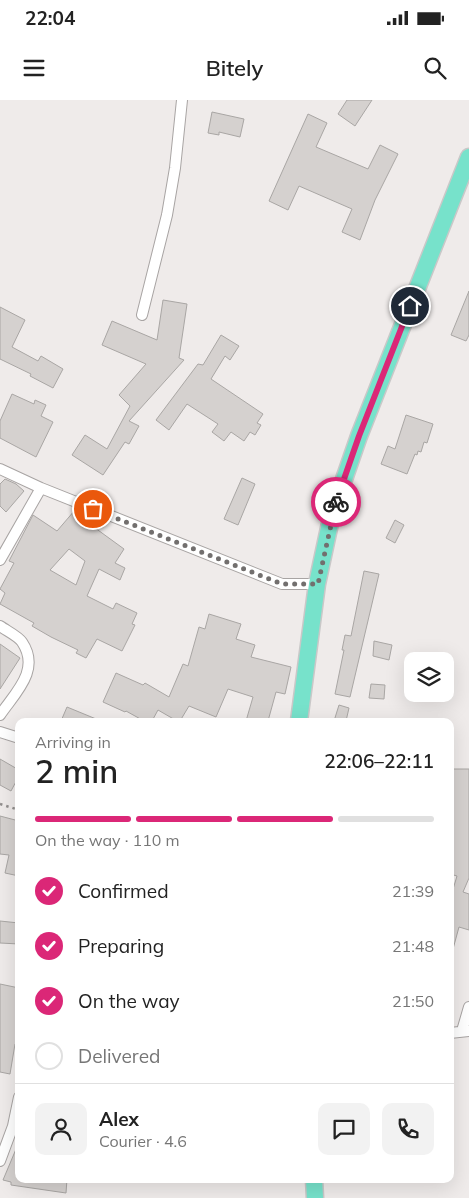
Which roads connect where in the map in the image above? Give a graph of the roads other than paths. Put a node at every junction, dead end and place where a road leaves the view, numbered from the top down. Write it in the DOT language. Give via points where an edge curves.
graph roads {
  1 [pos="182,100"];
  2 [pos="469,157"];
  3 [pos="142,315"];
  4 [pos="0,469"];
  5 [pos="41,488"];
  6 [pos="0,560"];
  7 [pos="318,584"];
  8 [pos="0,626"];
  9 [pos="0,715"];
  10 [pos="299,718"];
  11 [pos="0,732"];
  12 [pos="15,737"];
  13 [pos="469,1007"];
  14 [pos="466,1031"];
  15 [pos="15,1116"];
  16 [pos="0,1161"];
  17 [pos="314,1183"];
  18 [pos="316,1198"];
  1 -- 3 [label="street" via="167,214"];
  2 -- 7 [label="main road" via="359,436 332,514"];
  4 -- 5 [label="street"];
  5 -- 6 [label="street"];
  5 -- 7 [label="street" via="282,584"];
  7 -- 10 [label="main road"];
  8 -- 9 [label="street" via="22,641 30,660 23,683"];
  11 -- 12 [label="street"];
  13 -- 14 [label="street"];
  15 -- 16 [label="street"];
  17 -- 18 [label="main road"];
}
